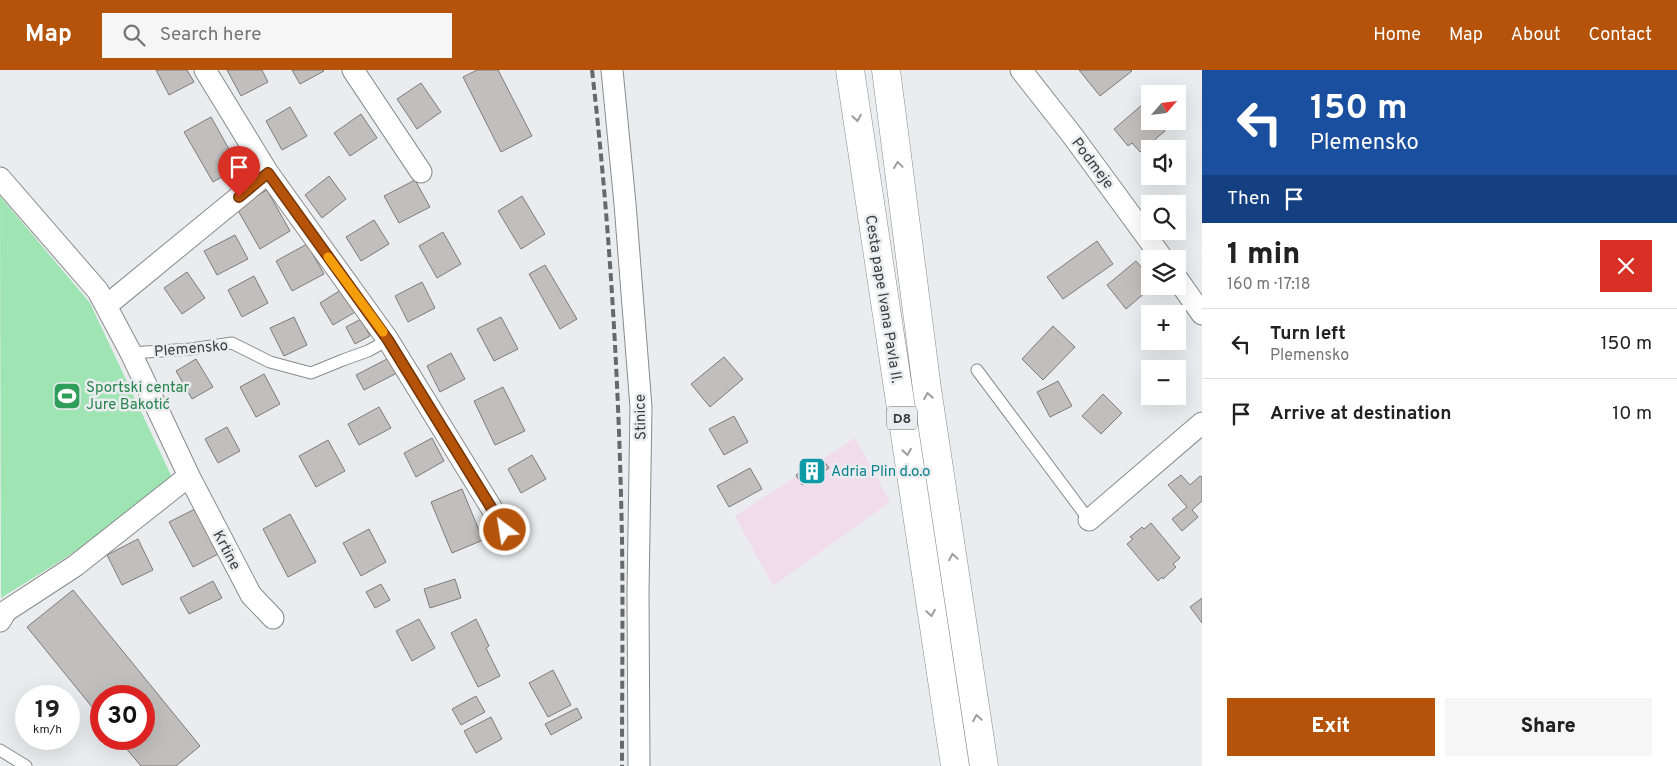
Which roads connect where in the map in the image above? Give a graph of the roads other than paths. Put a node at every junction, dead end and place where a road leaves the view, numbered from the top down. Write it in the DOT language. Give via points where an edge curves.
graph roads {
  1 [pos="205,70"];
  2 [pos="353,70"];
  3 [pos="612,70"];
  4 [pos="850,70"];
  5 [pos="886,70"];
  6 [pos="1021,70"];
  7 [pos="421,172"];
  8 [pos="268,173"];
  9 [pos="0,178"];
  10 [pos="1156,250"];
  11 [pos="1186,291"];
  12 [pos="106,306"];
  13 [pos="1202,314"];
  14 [pos="388,340"];
  15 [pos="131,353"];
  16 [pos="977,370"];
  17 [pos="1202,423"];
  18 [pos="188,476"];
  19 [pos="1089,520"];
  20 [pos="505,530"];
  21 [pos="274,618"];
  22 [pos="0,621"];
  23 [pos="0,750"];
  24 [pos="26,766"];
  25 [pos="639,766"];
  26 [pos="954,766"];
  27 [pos="984,766"];
  1 -- 8 [label="street"];
  2 -- 7 [label="street"];
  3 -- 25 [label="street, Stinice" via="641,407"];
  4 -- 26 [label="main road, Cesta pape Ivana Pavla II. / D8, one-way"];
  27 -- 5 [label="main road, Cesta pape Ivana Pavla II. / D8, one-way" via="927,389"];
  6 -- 10 [label="street, Podmeje"];
  8 -- 12 [label="street"];
  8 -- 14 [label="street"];
  9 -- 12 [label="street, Krtine" via="98,291"];
  11 -- 13 [label="street"];
  12 -- 15 [label="street, Krtine"];
  14 -- 15 [label="lane, Plemensko" via="368,352 311,373 270,362 232,343"];
  14 -- 20 [label="street"];
  15 -- 18 [label="street, Krtine"];
  16 -- 19 [label="lane"];
  17 -- 19 [label="street"];
  18 -- 21 [label="street, Krtine" via="251,595"];
  18 -- 22 [label="street" via="75,566 6,611"];
  23 -- 24 [label="lane"];
}
